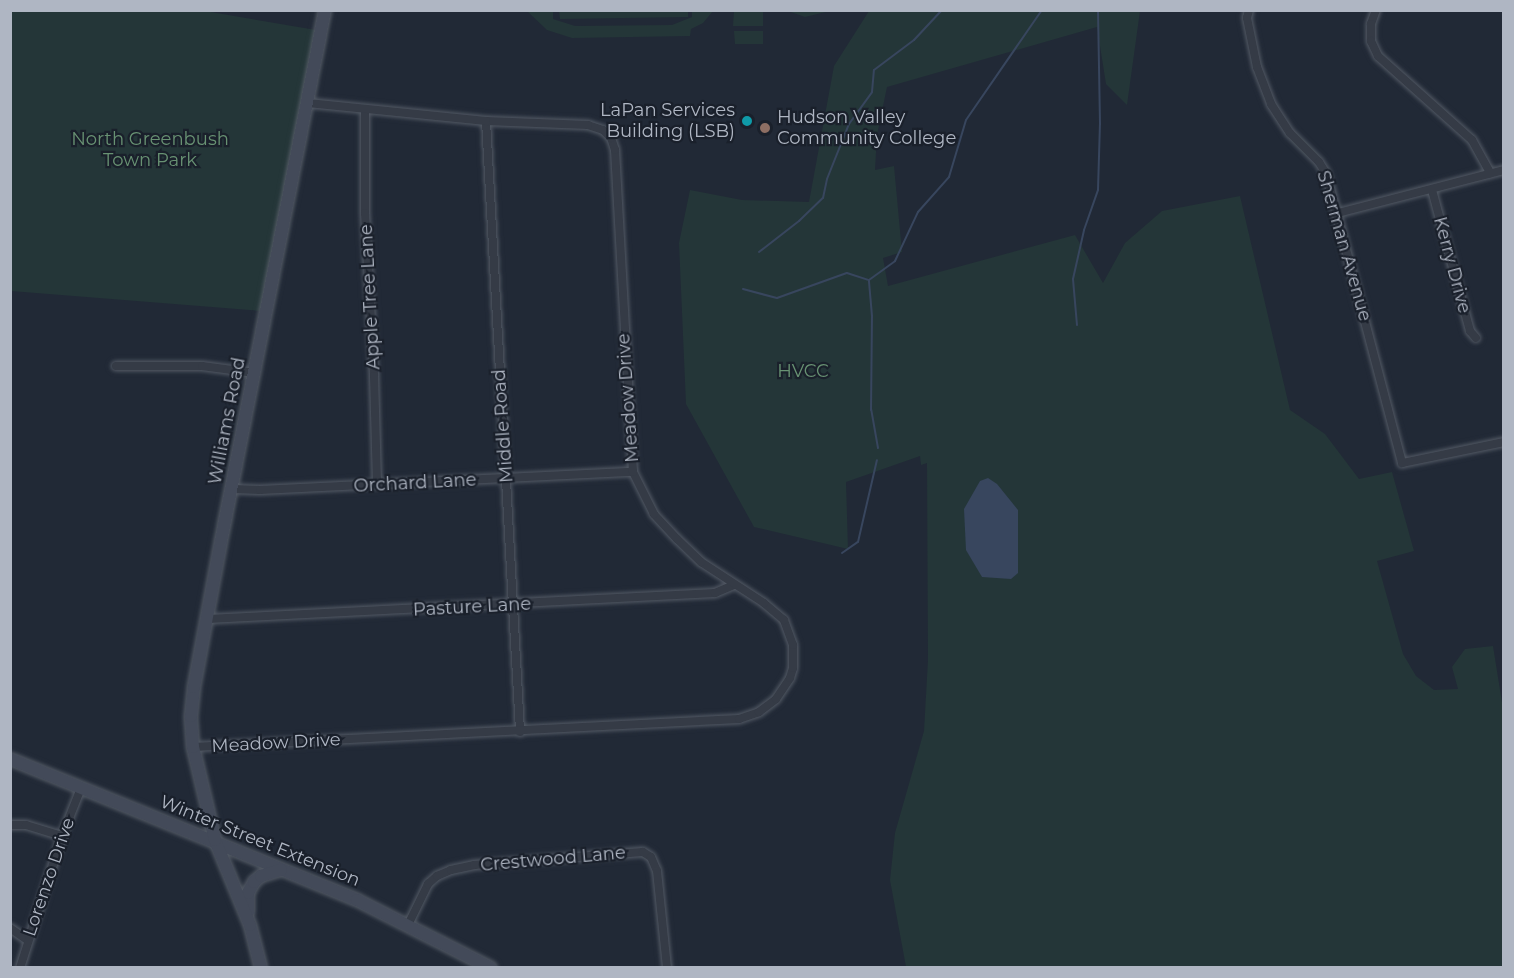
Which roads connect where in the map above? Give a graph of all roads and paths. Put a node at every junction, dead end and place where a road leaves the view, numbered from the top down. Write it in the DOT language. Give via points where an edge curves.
graph roads {
  1 [pos="326,10"];
  2 [pos="1248,10"];
  3 [pos="1376,10"];
  4 [pos="308,103"];
  5 [pos="366,110"];
  6 [pos="486,121"];
  7 [pos="1503,170"];
  8 [pos="1490,173"];
  9 [pos="1432,190"];
  10 [pos="1338,213"];
  11 [pos="1476,338"];
  12 [pos="116,366"];
  13 [pos="255,373"];
  14 [pos="1503,442"];
  15 [pos="633,471"];
  16 [pos="507,478"];
  17 [pos="377,484"];
  18 [pos="232,489"];
  19 [pos="734,585"];
  20 [pos="512,606"];
  21 [pos="208,619"];
  22 [pos="520,732"];
  23 [pos="193,747"];
  24 [pos="10,759"];
  25 [pos="81,788"];
  26 [pos="10,825"];
  27 [pos="62,837"];
  28 [pos="214,840"];
  29 [pos="281,870"];
  30 [pos="250,925"];
  31 [pos="408,925"];
  32 [pos="10,928"];
  33 [pos="27,940"];
  34 [pos="20,968"];
  35 [pos="261,968"];
  36 [pos="491,968"];
  37 [pos="667,968"];
  1 -- 4 [label="main road, Williams Road"];
  2 -- 10 [label="street, Sherman Avenue" via="1257,67 1271,104 1290,133 1326,173"];
  3 -- 8 [label="street" via="1371,41 1378,56 1472,140"];
  4 -- 5 [label="street, Meadow Drive"];
  4 -- 13 [label="main road, Williams Road"];
  5 -- 6 [label="street, Meadow Drive"];
  5 -- 17 [label="street, Apple Tree Lane" via="365,213"];
  6 -- 15 [label="street, Meadow Drive" via="588,125 603,130 613,142"];
  6 -- 16 [label="street, Middle Road"];
  7 -- 8 [label="street"];
  8 -- 9 [label="street"];
  9 -- 10 [label="street"];
  9 -- 11 [label="street, Kerry Drive" via="1470,331"];
  10 -- 14 [label="street, Sherman Avenue" via="1402,463"];
  12 -- 13 [label="street" via="202,366"];
  13 -- 18 [label="main road, Williams Road"];
  15 -- 16 [label="street, Orchard Lane"];
  15 -- 19 [label="street, Meadow Drive" via="654,513 701,562"];
  16 -- 17 [label="street, Orchard Lane"];
  16 -- 20 [label="street, Middle Road"];
  17 -- 18 [label="street, Orchard Lane"];
  18 -- 21 [label="main road, Williams Road"];
  19 -- 20 [label="street, Pasture Lane" via="715,594"];
  19 -- 22 [label="street, Meadow Drive" via="777,612 793,645 790,678 776,699 759,712 739,719"];
  20 -- 21 [label="street, Pasture Lane"];
  20 -- 22 [label="street, Middle Road"];
  21 -- 23 [label="main road, Williams Road" via="194,687"];
  22 -- 23 [label="street, Meadow Drive"];
  23 -- 28 [label="main road, Williams Road"];
  24 -- 25 [label="main road, Winter Street Extension"];
  25 -- 27 [label="street, Lorenzo Drive"];
  25 -- 28 [label="main road, Winter Street Extension"];
  26 -- 27 [label="street" via="26,825"];
  27 -- 33 [label="street, Lorenzo Drive"];
  28 -- 29 [label="main road, Winter Street Extension"];
  28 -- 30 [label="main road, Williams Road"];
  29 -- 30 [label="main road" via="261,876 249,889 246,900"];
  29 -- 31 [label="main road, Winter Street Extension"];
  30 -- 35 [label="main road"];
  31 -- 36 [label="main road, Winter Street Extension"];
  31 -- 37 [label="street, Crestwood Lane" via="428,884 451,870 643,852 651,857 657,870"];
  32 -- 33 [label="street"];
  33 -- 34 [label="street, Lorenzo Drive"];
}
